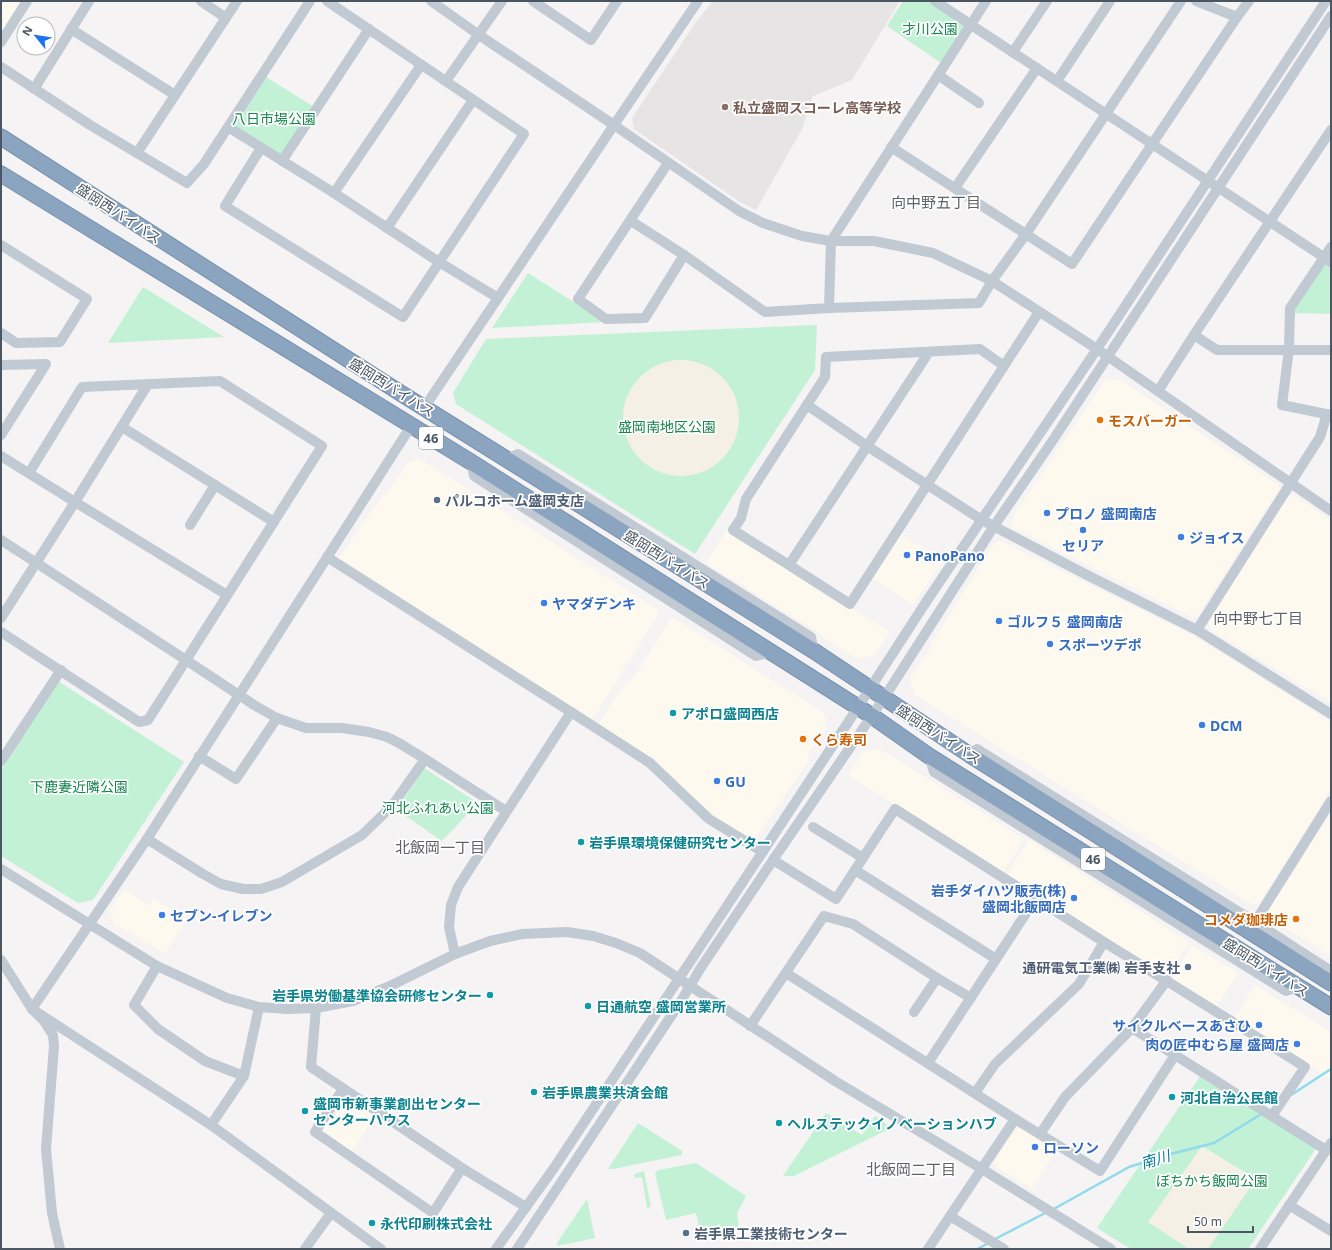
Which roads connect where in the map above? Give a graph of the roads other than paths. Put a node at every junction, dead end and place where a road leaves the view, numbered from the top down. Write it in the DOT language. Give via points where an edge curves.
graph roads {
  1 [pos="27,1"];
  2 [pos="89,1"];
  3 [pos="201,1"];
  4 [pos="237,1"];
  5 [pos="310,1"];
  6 [pos="327,1"];
  7 [pos="431,1"];
  8 [pos="502,1"];
  9 [pos="617,1"];
  10 [pos="698,1"];
  11 [pos="935,1"];
  12 [pos="986,1"];
  13 [pos="1047,1"];
  14 [pos="1110,1"];
  15 [pos="1181,1"];
  16 [pos="1196,1"];
  17 [pos="1249,1"];
  18 [pos="1326,1"];
  19 [pos="536,2"];
  20 [pos="1331,16"];
  21 [pos="1237,17"];
  22 [pos="226,18"];
  23 [pos="971,24"];
  24 [pos="71,29"];
  25 [pos="369,29"];
  26 [pos="479,35"];
  27 [pos="1,42"];
  28 [pos="1013,52"];
  29 [pos="421,65"];
  30 [pos="1,67"];
  31 [pos="1037,68"];
  32 [pos="938,75"];
  33 [pos="446,81"];
  34 [pos="1057,81"];
  35 [pos="34,89"];
  36 [pos="175,95"];
  37 [pos="473,100"];
  38 [pos="979,103"];
  39 [pos="1106,113"];
  40 [pos="614,125"];
  41 [pos="228,127"];
  42 [pos="1331,130"];
  43 [pos="1,137"];
  44 [pos="1154,144"];
  45 [pos="891,147"];
  46 [pos="261,148"];
  47 [pos="137,153"];
  48 [pos="282,161"];
  49 [pos="668,163"];
  50 [pos="1,174"];
  51 [pos="1208,180"];
  52 [pos="1219,187"];
  53 [pos="955,188"];
  54 [pos="334,192"];
  55 [pos="631,221"];
  56 [pos="1270,221"];
  57 [pos="387,228"];
  58 [pos="1026,234"];
  59 [pos="831,241"];
  60 [pos="1,245"];
  61 [pos="1331,247"];
  62 [pos="684,255"];
  63 [pos="1328,260"];
  64 [pos="439,262"];
  65 [pos="992,281"];
  66 [pos="498,298"];
  67 [pos="829,308"];
  68 [pos="1040,312"];
  69 [pos="1,333"];
  70 [pos="1194,334"];
  71 [pos="1097,349"];
  72 [pos="1289,349"];
  73 [pos="1331,350"];
  74 [pos="929,352"];
  75 [pos="1108,357"];
  76 [pos="1,365"];
  77 [pos="1004,366"];
  78 [pos="148,384"];
  79 [pos="1158,391"];
  80 [pos="807,405"];
  81 [pos="424,408"];
  82 [pos="1329,414"];
  83 [pos="411,426"];
  84 [pos="122,427"];
  85 [pos="1,435"];
  86 [pos="868,446"];
  87 [pos="1,456"];
  88 [pos="29,473"];
  89 [pos="1290,484"];
  90 [pos="215,485"];
  91 [pos="927,486"];
  92 [pos="75,502"];
  93 [pos="1331,511"];
  94 [pos="982,520"];
  95 [pos="274,522"];
  96 [pos="190,525"];
  97 [pos="994,526"];
  98 [pos="1,540"];
  99 [pos="327,557"];
  100 [pos="36,562"];
  101 [pos="789,565"];
  102 [pos="227,595"];
  103 [pos="1,618"];
  104 [pos="1197,630"];
  105 [pos="1,632"];
  106 [pos="186,660"];
  107 [pos="61,670"];
  108 [pos="869,689"];
  109 [pos="238,694"];
  110 [pos="884,698"];
  111 [pos="858,707"];
  112 [pos="571,712"];
  113 [pos="1331,714"];
  114 [pos="872,716"];
  115 [pos="277,718"];
  116 [pos="970,755"];
  117 [pos="199,756"];
  118 [pos="425,758"];
  119 [pos="1,761"];
  120 [pos="1331,801"];
  121 [pos="506,811"];
  122 [pos="813,827"];
  123 [pos="147,839"];
  124 [pos="763,852"];
  125 [pos="863,858"];
  126 [pos="773,860"];
  127 [pos="1,869"];
  128 [pos="855,870"];
  129 [pos="1036,898"];
  130 [pos="1255,922"];
  131 [pos="89,924"];
  132 [pos="1104,942"];
  133 [pos="456,954"];
  134 [pos="996,959"];
  135 [pos="1,960"];
  136 [pos="157,966"];
  137 [pos="1331,971"];
  138 [pos="786,973"];
  139 [pos="937,978"];
  140 [pos="678,979"];
  141 [pos="1167,980"];
  142 [pos="1331,983"];
  143 [pos="690,987"];
  144 [pos="971,998"];
  145 [pos="259,1006"];
  146 [pos="1331,1007"];
  147 [pos="316,1008"];
  148 [pos="32,1009"];
  149 [pos="914,1012"];
  150 [pos="750,1026"];
  151 [pos="1132,1028"];
  152 [pos="1175,1055"];
  153 [pos="928,1063"];
  154 [pos="244,1076"];
  155 [pos="343,1089"];
  156 [pos="975,1093"];
  157 [pos="1272,1116"];
  158 [pos="1015,1119"];
  159 [pos="211,1125"];
  160 [pos="1040,1134"];
  161 [pos="1329,1146"];
  162 [pos="462,1168"];
  163 [pos="982,1169"];
  164 [pos="1289,1206"];
  165 [pos="526,1207"];
  166 [pos="331,1213"];
  167 [pos="950,1216"];
  168 [pos="1331,1231"];
  169 [pos="60,1249"];
  170 [pos="305,1249"];
  171 [pos="382,1249"];
  172 [pos="496,1249"];
  173 [pos="517,1249"];
  174 [pos="928,1249"];
  175 [pos="1004,1249"];
  176 [pos="1111,1249"];
  177 [pos="1260,1249"];
  1 -- 27 [label="street"];
  2 -- 24 [label="street"];
  3 -- 22 [label="street"];
  4 -- 22 [label="street"];
  5 -- 41 [label="street"];
  6 -- 25 [label="street"];
  7 -- 26 [label="street"];
  8 -- 26 [label="street"];
  9 -- 19 [label="street" via="591,40"];
  10 -- 40 [label="street"];
  11 -- 23 [label="street"];
  12 -- 23 [label="street"];
  13 -- 28 [label="street"];
  14 -- 34 [label="street"];
  15 -- 39 [label="street"];
  16 -- 21 [label="street"];
  17 -- 21 [label="street"];
  18 -- 51 [label="street"];
  20 -- 52 [label="street"];
  21 -- 44 [label="street"];
  22 -- 36 [label="street"];
  23 -- 28 [label="street"];
  23 -- 32 [label="street"];
  24 -- 35 [label="street"];
  24 -- 36 [label="street"];
  25 -- 29 [label="street"];
  25 -- 48 [label="street"];
  26 -- 33 [label="street"];
  26 -- 40 [label="street"];
  28 -- 31 [label="street"];
  29 -- 33 [label="street"];
  29 -- 54 [label="street"];
  30 -- 35 [label="street"];
  31 -- 34 [label="street"];
  31 -- 53 [label="street"];
  32 -- 38 [label="street"];
  32 -- 45 [label="street"];
  33 -- 37 [label="street"];
  34 -- 39 [label="street"];
  35 -- 47 [label="street"];
  36 -- 47 [label="street"];
  37 -- 57 [label="street"];
  37 -- 64 [label="street" via="524,134"];
  39 -- 44 [label="street"];
  39 -- 58 [label="street"];
  40 -- 49 [label="street"];
  40 -- 66 [label="street"];
  41 -- 46 [label="street"];
  41 -- 47 [label="street" via="204,164 187,183"];
  42 -- 56 [label="street"];
  43 -- 81 [label="highway, 盛岡西バイパス / 46"];
  44 -- 51 [label="street"];
  44 -- 58 [label="street" via="1072,264"];
  45 -- 53 [label="street"];
  45 -- 59 [label="street"];
  46 -- 48 [label="street"];
  46 -- 64 [label="street" via="225,206 403,317"];
  48 -- 54 [label="street"];
  49 -- 55 [label="street"];
  49 -- 59 [label="street" via="738,211 763,223 802,236"];
  50 -- 83 [label="highway, 盛岡西バイパス / 46"];
  51 -- 52 [label="street"];
  51 -- 71 [label="street"];
  52 -- 56 [label="street"];
  52 -- 75 [label="street"];
  53 -- 58 [label="street"];
  54 -- 57 [label="street"];
  55 -- 62 [label="street"];
  55 -- 62 [label="street" via="578,299 606,319 645,318"];
  56 -- 63 [label="street"];
  56 -- 70 [label="street"];
  57 -- 64 [label="street"];
  58 -- 65 [label="street"];
  59 -- 65 [label="street" via="874,241 933,253"];
  59 -- 67 [label="street"];
  60 -- 69 [label="street" via="86,299 60,342 16,344"];
  61 -- 63 [label="street"];
  62 -- 67 [label="street" via="765,312"];
  63 -- 72 [label="street" via="1290,308"];
  64 -- 66 [label="street"];
  65 -- 67 [label="street" via="979,303"];
  65 -- 68 [label="street"];
  66 -- 81 [label="street"];
  68 -- 71 [label="street"];
  68 -- 77 [label="street"];
  70 -- 72 [label="street" via="1217,350"];
  70 -- 79 [label="street"];
  71 -- 75 [label="street"];
  71 -- 94 [label="street"];
  72 -- 73 [label="street"];
  72 -- 82 [label="street" via="1282,405"];
  74 -- 77 [label="street" via="980,349"];
  74 -- 80 [label="street" via="826,357 825,376"];
  74 -- 86 [label="street"];
  75 -- 79 [label="street"];
  75 -- 97 [label="street"];
  76 -- 85 [label="street" via="46,364"];
  77 -- 91 [label="street"];
  78 -- 84 [label="street"];
  78 -- 88 [label="street" via="82,387"];
  78 -- 95 [label="street" via="220,381 322,446"];
  79 -- 89 [label="street"];
  80 -- 86 [label="street"];
  80 -- 101 [label="street" via="746,499 741,518 733,530"];
  81 -- 108 [label="highway, 盛岡西バイパス / 46"];
  82 -- 89 [label="street" via="1320,437"];
  83 -- 99 [label="street"];
  83 -- 111 [label="highway, 盛岡西バイパス / 46"];
  84 -- 90 [label="street"];
  84 -- 92 [label="street"];
  86 -- 91 [label="street"];
  86 -- 101 [label="street"];
  87 -- 88 [label="street"];
  88 -- 92 [label="street"];
  89 -- 93 [label="street"];
  89 -- 104 [label="street"];
  90 -- 95 [label="street"];
  90 -- 96 [label="street"];
  91 -- 94 [label="street"];
  91 -- 101 [label="street" via="850,604"];
  92 -- 100 [label="street"];
  92 -- 102 [label="street"];
  94 -- 97 [label="street"];
  94 -- 108 [label="street"];
  95 -- 102 [label="street"];
  97 -- 104 [label="street"];
  97 -- 110 [label="street"];
  98 -- 100 [label="street"];
  99 -- 109 [label="street"];
  99 -- 112 [label="street"];
  100 -- 103 [label="street"];
  100 -- 106 [label="street"];
  102 -- 106 [label="street"];
  104 -- 113 [label="street"];
  105 -- 107 [label="street"];
  106 -- 107 [label="street" via="148,720 139,722"];
  106 -- 109 [label="street"];
  107 -- 119 [label="street"];
  108 -- 110 [label="highway, 盛岡西バイパス / 46"];
  108 -- 111 [label="street"];
  109 -- 115 [label="street"];
  109 -- 117 [label="street"];
  110 -- 114 [label="street"];
  110 -- 116 [label="highway, 盛岡西バイパス / 46"];
  111 -- 114 [label="highway, 盛岡西バイパス / 46"];
  111 -- 124 [label="street"];
  112 -- 121 [label="street"];
  112 -- 124 [label="street" via="650,763 710,819"];
  114 -- 126 [label="street"];
  114 -- 146 [label="highway, 盛岡西バイパス / 46" via="928,756"];
  115 -- 117 [label="street" via="236,779"];
  115 -- 118 [label="street" via="306,728 342,728 369,732 399,743"];
  116 -- 130 [label="street" via="977,749"];
  116 -- 142 [label="highway, 盛岡西バイパス / 46"];
  117 -- 123 [label="street"];
  118 -- 121 [label="street"];
  118 -- 123 [label="street" via="392,806 362,835 282,882 261,889 243,889 221,884"];
  120 -- 130 [label="street"];
  121 -- 133 [label="street" via="458,887 451,905 449,927"];
  122 -- 125 [label="street"];
  123 -- 131 [label="street"];
  124 -- 140 [label="street"];
  125 -- 128 [label="street"];
  125 -- 129 [label="street" via="895,809"];
  126 -- 128 [label="street" via="836,899"];
  126 -- 143 [label="street"];
  127 -- 131 [label="street"];
  128 -- 134 [label="street"];
  129 -- 132 [label="street"];
  129 -- 134 [label="street"];
  130 -- 137 [label="street"];
  131 -- 136 [label="street"];
  131 -- 148 [label="street"];
  132 -- 141 [label="street"];
  132 -- 156 [label="street" via="1079,984 995,1064"];
  133 -- 140 [label="street" via="490,940 522,934 567,932 593,936 640,953"];
  133 -- 147 [label="street" via="353,1001"];
  134 -- 144 [label="street"];
  135 -- 148 [label="street"];
  136 -- 145 [label="street" via="226,998"];
  136 -- 154 [label="street" via="134,1005 158,1029 205,1061"];
  138 -- 139 [label="street" via="824,916 853,924"];
  138 -- 150 [label="street"];
  138 -- 153 [label="street"];
  139 -- 144 [label="street"];
  139 -- 149 [label="street"];
  140 -- 143 [label="street"];
  140 -- 165 [label="street"];
  141 -- 151 [label="street"];
  141 -- 157 [label="street" via="1304,1067"];
  143 -- 150 [label="street"];
  143 -- 173 [label="street"];
  144 -- 153 [label="street"];
  145 -- 147 [label="street" via="287,1009"];
  145 -- 154 [label="street"];
  147 -- 155 [label="street" via="311,1067"];
  148 -- 159 [label="street"];
  148 -- 169 [label="street" via="53,1035 46,1149 52,1213"];
  150 -- 163 [label="street" via="835,1081"];
  151 -- 152 [label="street"];
  151 -- 160 [label="street" via="1065,1097"];
  152 -- 157 [label="street"];
  152 -- 160 [label="street" via="1100,1171"];
  153 -- 156 [label="street"];
  154 -- 159 [label="street"];
  155 -- 162 [label="street"];
  155 -- 162 [label="street" via="315,1132 433,1213"];
  156 -- 158 [label="street"];
  157 -- 161 [label="street"];
  158 -- 160 [label="street"];
  158 -- 163 [label="street"];
  159 -- 166 [label="street"];
  161 -- 164 [label="street"];
  162 -- 165 [label="street"];
  163 -- 167 [label="street"];
  163 -- 176 [label="street"];
  164 -- 168 [label="street"];
  164 -- 177 [label="street"];
  165 -- 172 [label="street"];
  166 -- 170 [label="street"];
  166 -- 171 [label="street"];
  167 -- 174 [label="street"];
  167 -- 175 [label="street"];
}
